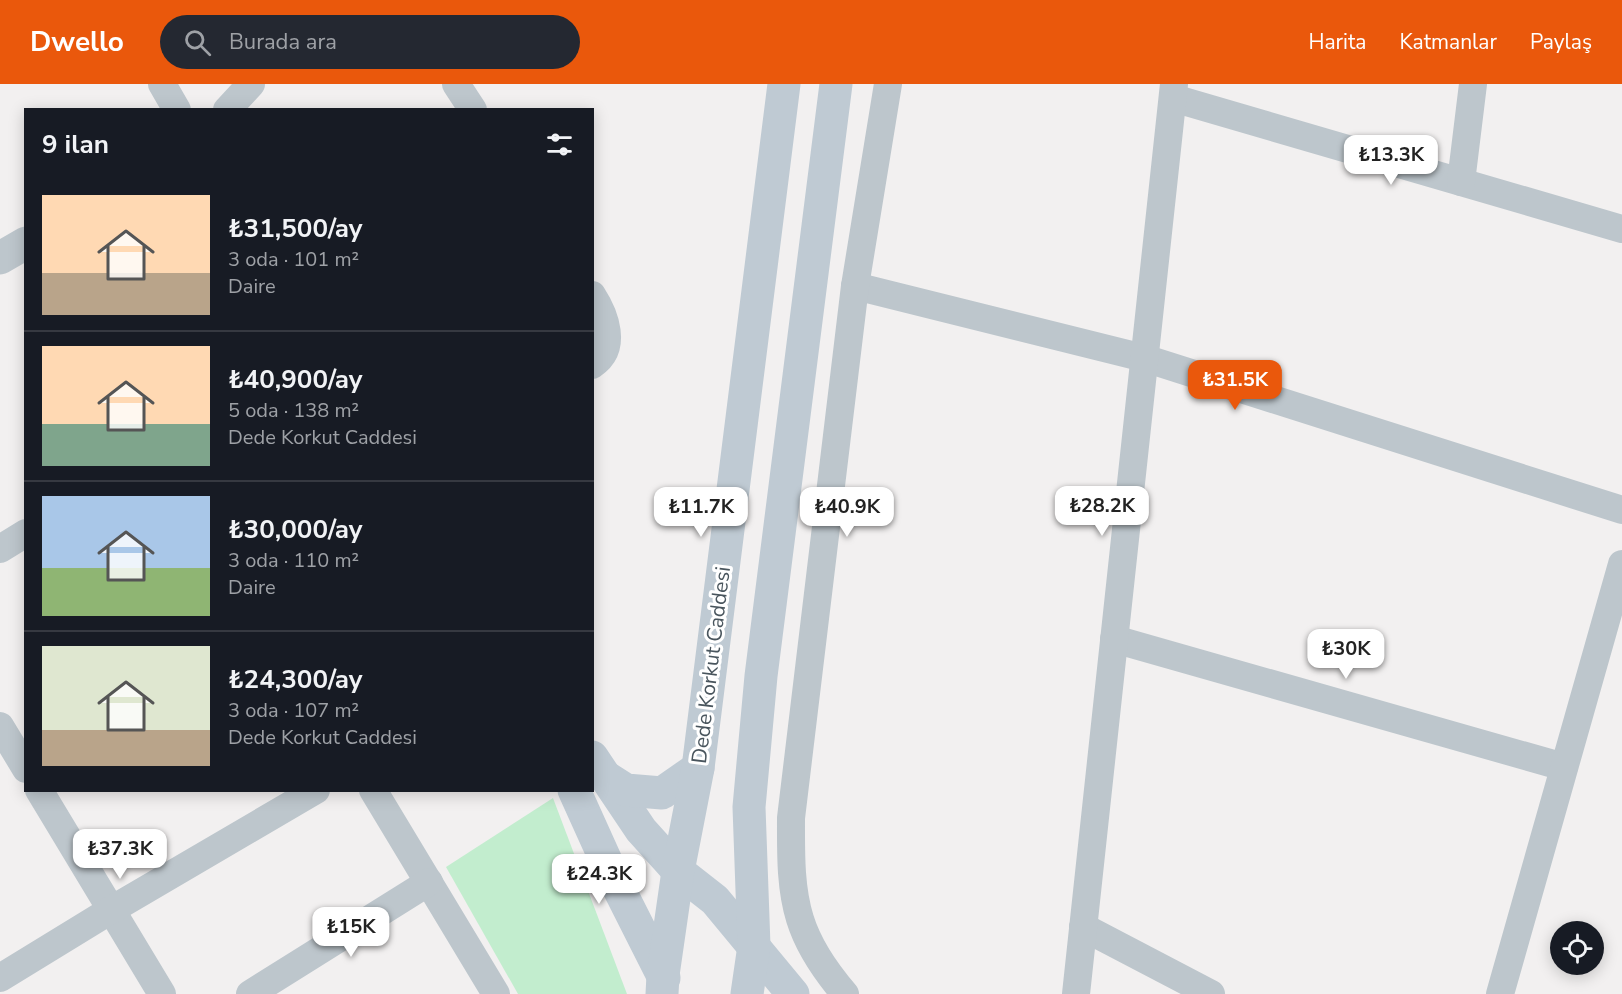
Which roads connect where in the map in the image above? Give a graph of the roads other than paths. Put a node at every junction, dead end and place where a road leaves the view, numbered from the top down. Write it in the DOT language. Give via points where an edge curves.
graph roads {
  1 [pos="162,84"];
  2 [pos="251,84"];
  3 [pos="456,84"];
  4 [pos="784,84"];
  5 [pos="836,84"];
  6 [pos="888,84"];
  7 [pos="1473,84"];
  8 [pos="1173,91"];
  9 [pos="176,108"];
  10 [pos="229,108"];
  11 [pos="472,108"];
  12 [pos="1461,182"];
  13 [pos="1622,229"];
  14 [pos="24,244"];
  15 [pos="0,258"];
  16 [pos="855,286"];
  17 [pos="594,299"];
  18 [pos="1144,358"];
  19 [pos="594,364"];
  20 [pos="1622,510"];
  21 [pos="24,534"];
  22 [pos="0,549"];
  23 [pos="1622,564"];
  24 [pos="1114,639"];
  25 [pos="0,726"];
  26 [pos="24,766"];
  27 [pos="598,767"];
  28 [pos="1564,767"];
  29 [pos="698,768"];
  30 [pos="42,792"];
  31 [pos="313,792"];
  32 [pos="374,792"];
  33 [pos="575,792"];
  34 [pos="678,872"];
  35 [pos="429,882"];
  36 [pos="111,910"];
  37 [pos="1083,927"];
  38 [pos="754,946"];
  39 [pos="0,978"];
  40 [pos="666,988"];
  41 [pos="162,994"];
  42 [pos="250,994"];
  43 [pos="496,994"];
  44 [pos="747,994"];
  45 [pos="793,994"];
  46 [pos="845,994"];
  47 [pos="1076,994"];
  48 [pos="1211,994"];
  49 [pos="1500,994"];
  1 -- 9 [label="street"];
  2 -- 10 [label="street"];
  3 -- 11 [label="street"];
  4 -- 29 [label="main road, Dede Korkut Caddesi"];
  5 -- 38 [label="main road" via="749,807"];
  6 -- 16 [label="street"];
  7 -- 12 [label="street"];
  8 -- 12 [label="street"];
  8 -- 18 [label="street"];
  12 -- 13 [label="street"];
  14 -- 15 [label="street"];
  16 -- 18 [label="street"];
  16 -- 46 [label="street" via="791,818 795,898 800,920"];
  17 -- 19 [label="street" via="607,329 604,351"];
  18 -- 20 [label="street"];
  18 -- 24 [label="street"];
  21 -- 22 [label="street"];
  23 -- 28 [label="street"];
  24 -- 28 [label="street"];
  24 -- 37 [label="street"];
  25 -- 26 [label="street"];
  27 -- 29 [label="main road" via="626,790 662,793"];
  27 -- 34 [label="main road" via="640,830"];
  28 -- 49 [label="street"];
  29 -- 34 [label="main road, Dede Korkut Caddesi"];
  30 -- 36 [label="street"];
  31 -- 36 [label="street"];
  32 -- 35 [label="street"];
  33 -- 40 [label="main road"];
  34 -- 38 [label="main road" via="715,900"];
  34 -- 40 [label="main road, Dede Korkut Caddesi"];
  35 -- 42 [label="street"];
  35 -- 43 [label="street"];
  36 -- 39 [label="street"];
  36 -- 41 [label="street"];
  37 -- 47 [label="street"];
  37 -- 48 [label="street"];
  38 -- 44 [label="main road"];
  38 -- 45 [label="main road"];
}
